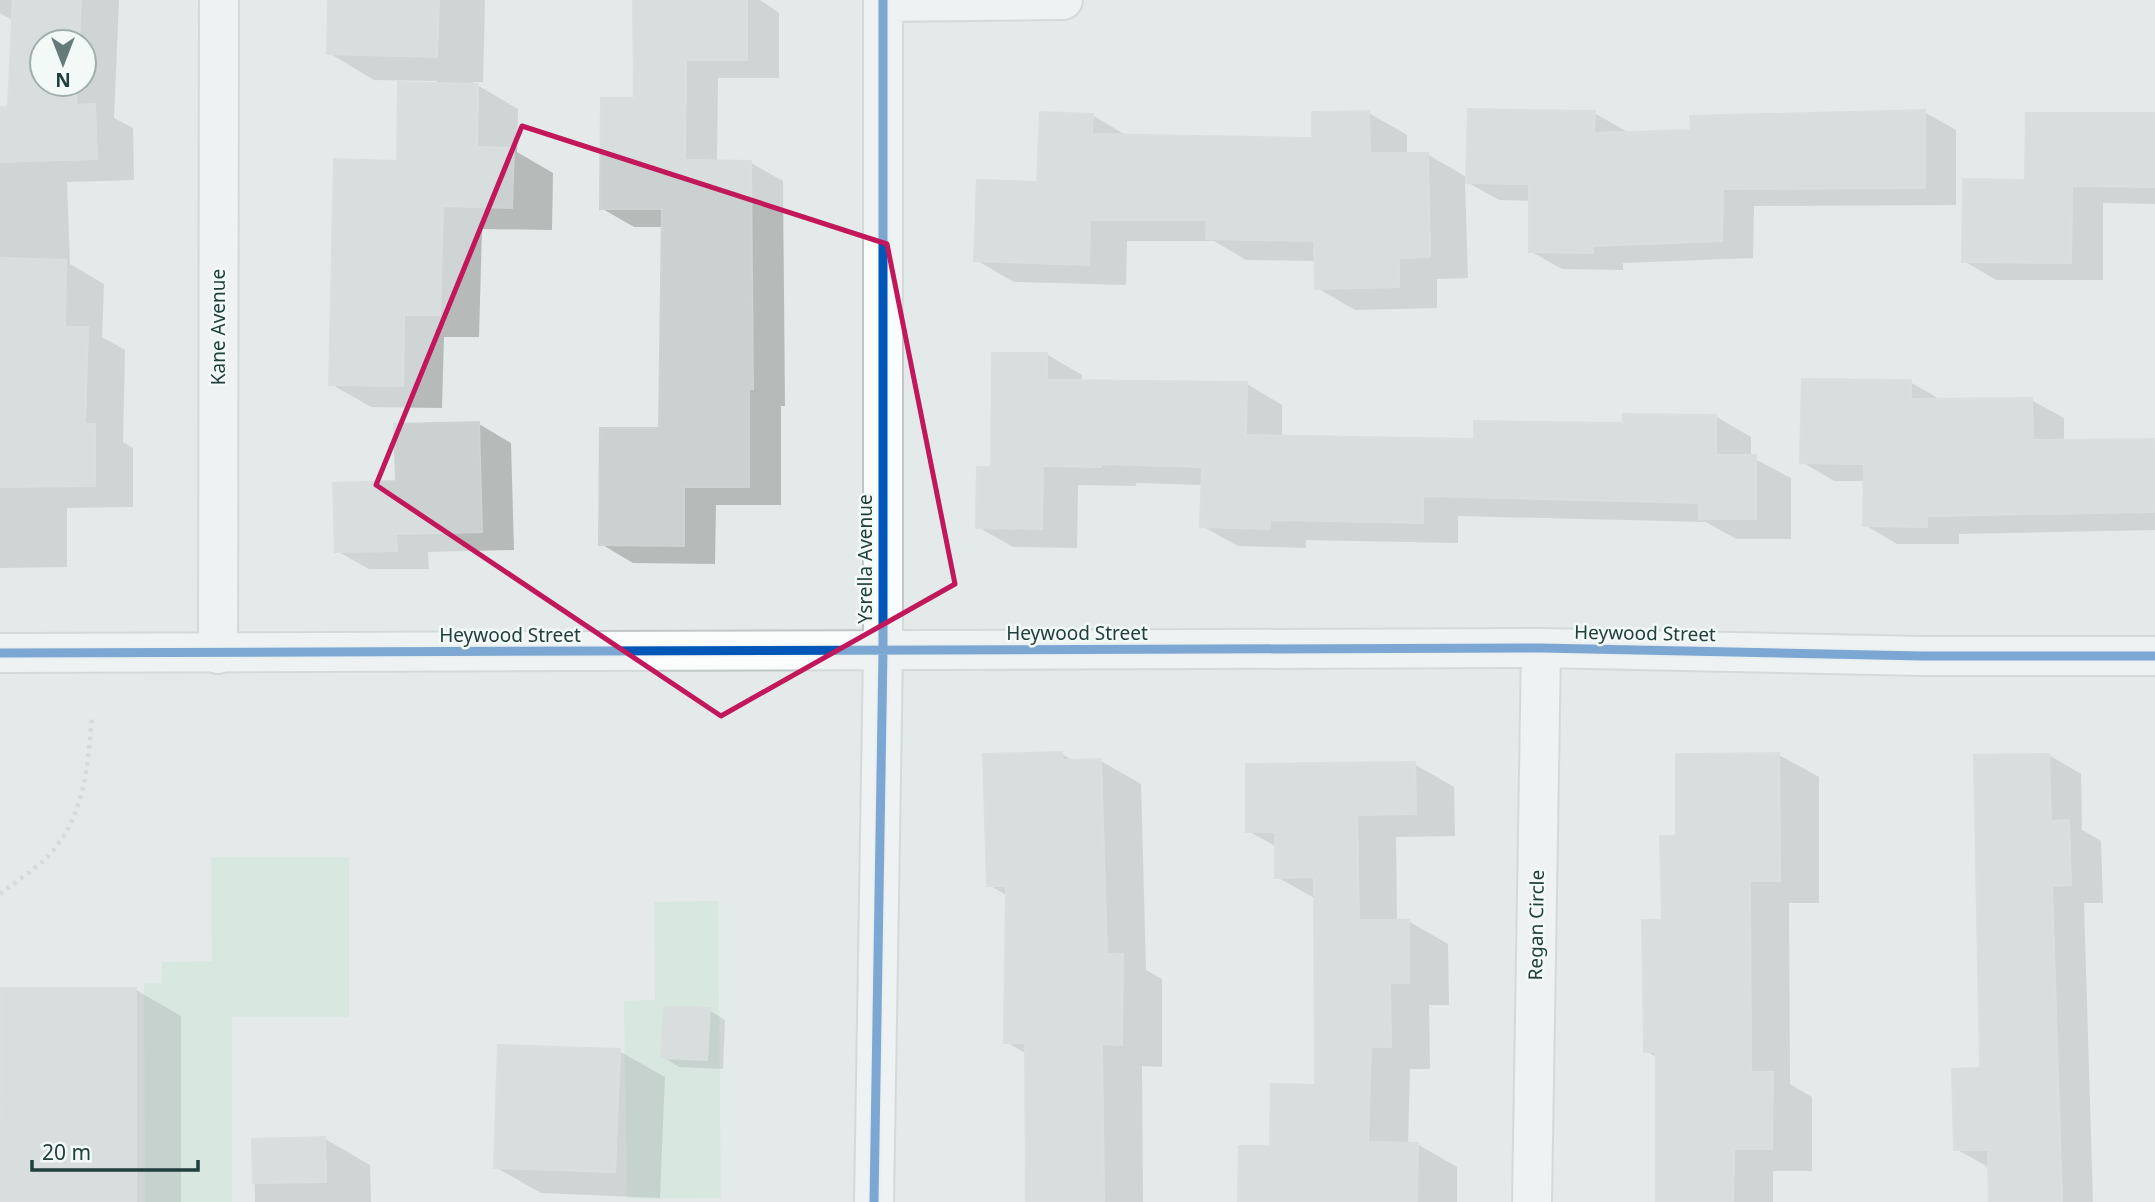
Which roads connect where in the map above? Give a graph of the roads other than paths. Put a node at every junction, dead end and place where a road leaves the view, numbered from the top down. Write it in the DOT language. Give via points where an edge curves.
graph roads {
  1 [pos="219,0"];
  2 [pos="1063,0"];
  3 [pos="884,1"];
  4 [pos="1541,648"];
  5 [pos="883,652"];
  6 [pos="0,653"];
  7 [pos="218,654"];
  8 [pos="2155,656"];
  9 [pos="874,1202"];
  10 [pos="1532,1202"];
  1 -- 7 [label="street, Kane Avenue"];
  2 -- 3 [label="street"];
  3 -- 5 [label="street, Ysrella Avenue"];
  4 -- 5 [label="street, Heywood Street"];
  4 -- 8 [label="street, Heywood Street"];
  4 -- 10 [label="street, Regan Circle"];
  5 -- 7 [label="street, Heywood Street"];
  5 -- 9 [label="street, Ysrella Avenue"];
  6 -- 7 [label="street, Heywood Street"];
}
